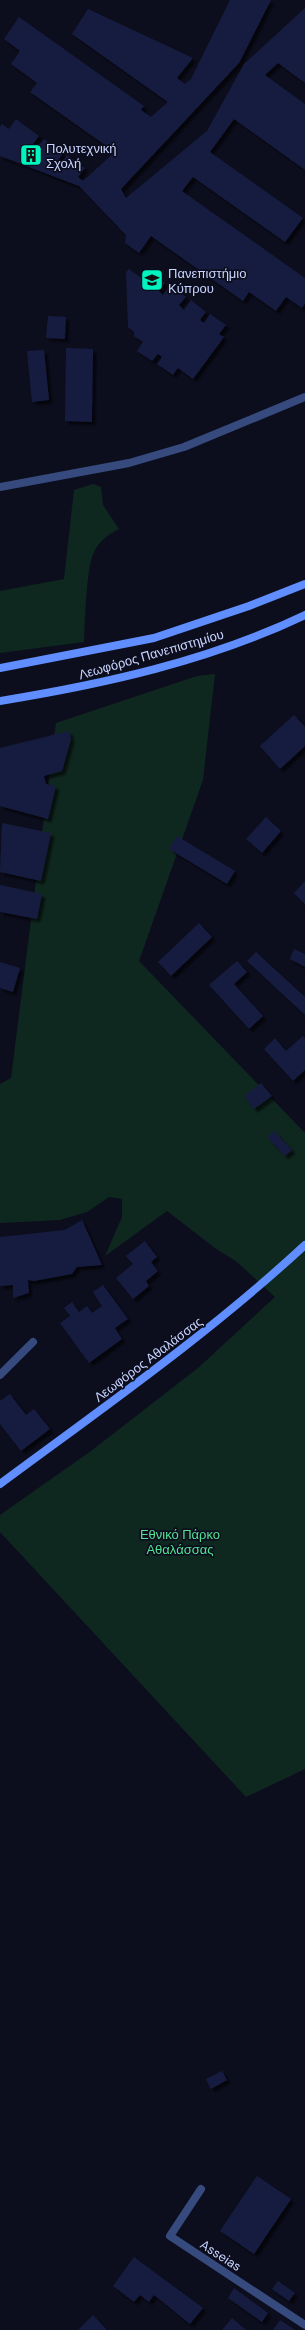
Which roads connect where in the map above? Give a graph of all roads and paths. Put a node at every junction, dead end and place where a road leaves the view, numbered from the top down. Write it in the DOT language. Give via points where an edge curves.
graph roads {
  1 [pos="305,397"];
  2 [pos="0,487"];
  3 [pos="305,584"];
  4 [pos="305,615"];
  5 [pos="0,668"];
  6 [pos="0,701"];
  7 [pos="305,1245"];
  8 [pos="33,1342"];
  9 [pos="0,1375"];
  10 [pos="0,1484"];
  11 [pos="201,2189"];
  12 [pos="305,2325"];
  1 -- 2 [label="street" via="184,447 129,463"];
  3 -- 5 [label="main road, Λεωφόρος Πανεπιστημίου" via="154,638"];
  4 -- 6 [label="main road, Λεωφόρος Πανεπιστημίου" via="236,643 168,665 98,684"];
  7 -- 10 [label="main road, Λεωφόρος Αθαλάσσας" via="217,1322"];
  8 -- 9 [label="street"];
  11 -- 12 [label="street, Asseias" via="170,2236"];
}
